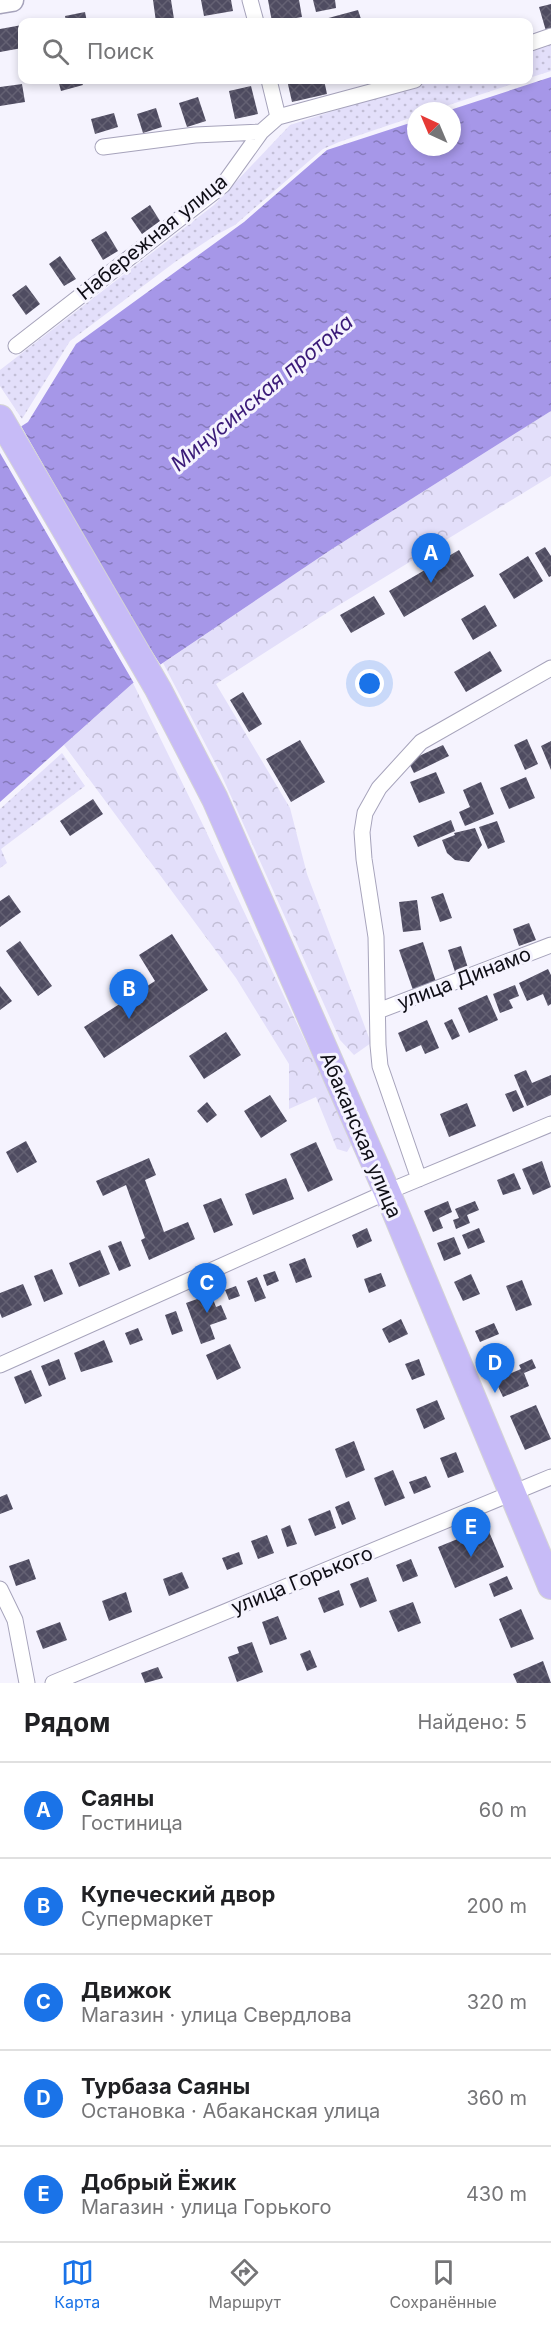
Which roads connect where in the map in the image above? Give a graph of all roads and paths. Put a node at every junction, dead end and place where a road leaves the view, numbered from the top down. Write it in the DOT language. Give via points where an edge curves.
graph roads {
  1 [pos="12,0"];
  2 [pos="250,0"];
  3 [pos="0,3"];
  4 [pos="255,18"];
  5 [pos="551,36"];
  6 [pos="533,42"];
  7 [pos="270,84"];
  8 [pos="401,84"];
  9 [pos="278,117"];
  10 [pos="261,132"];
  11 [pos="103,147"];
  12 [pos="16,346"];
  13 [pos="0,418"];
  14 [pos="551,668"];
  15 [pos="551,945"];
  16 [pos="378,1011"];
  17 [pos="551,1124"];
  18 [pos="419,1179"];
  19 [pos="387,1192"];
  20 [pos="0,1365"];
  21 [pos="551,1477"];
  22 [pos="512,1493"];
  23 [pos="551,1586"];
  24 [pos="0,1589"];
  25 [pos="27,1683"];
  26 [pos="53,1683"];
  1 -- 3 [label="main road"];
  2 -- 4 [label="street"];
  5 -- 6 [label="street"];
  7 -- 9 [label="street"];
  8 -- 9 [label="street, Набережная улица"];
  9 -- 10 [label="street, Набережная улица"];
  10 -- 11 [label="street" via="195,135"];
  10 -- 12 [label="street, Набережная улица" via="223,185"];
  13 -- 19 [label="main road, Абаканская улица" via="158,689 215,799"];
  14 -- 16 [label="street, Абаканская улица" via="421,742 379,788 365,813 362,832 376,937"];
  15 -- 16 [label="street, улица Динамо"];
  16 -- 18 [label="street, Абаканская улица" via="380,1066"];
  17 -- 18 [label="street"];
  18 -- 19 [label="street"];
  19 -- 20 [label="street"];
  19 -- 22 [label="main road, Абаканская улица"];
  21 -- 22 [label="street, улица Горького"];
  22 -- 23 [label="main road, Абаканская улица"];
  22 -- 26 [label="street, улица Горького"];
  24 -- 25 [label="street" via="15,1620"];
}
